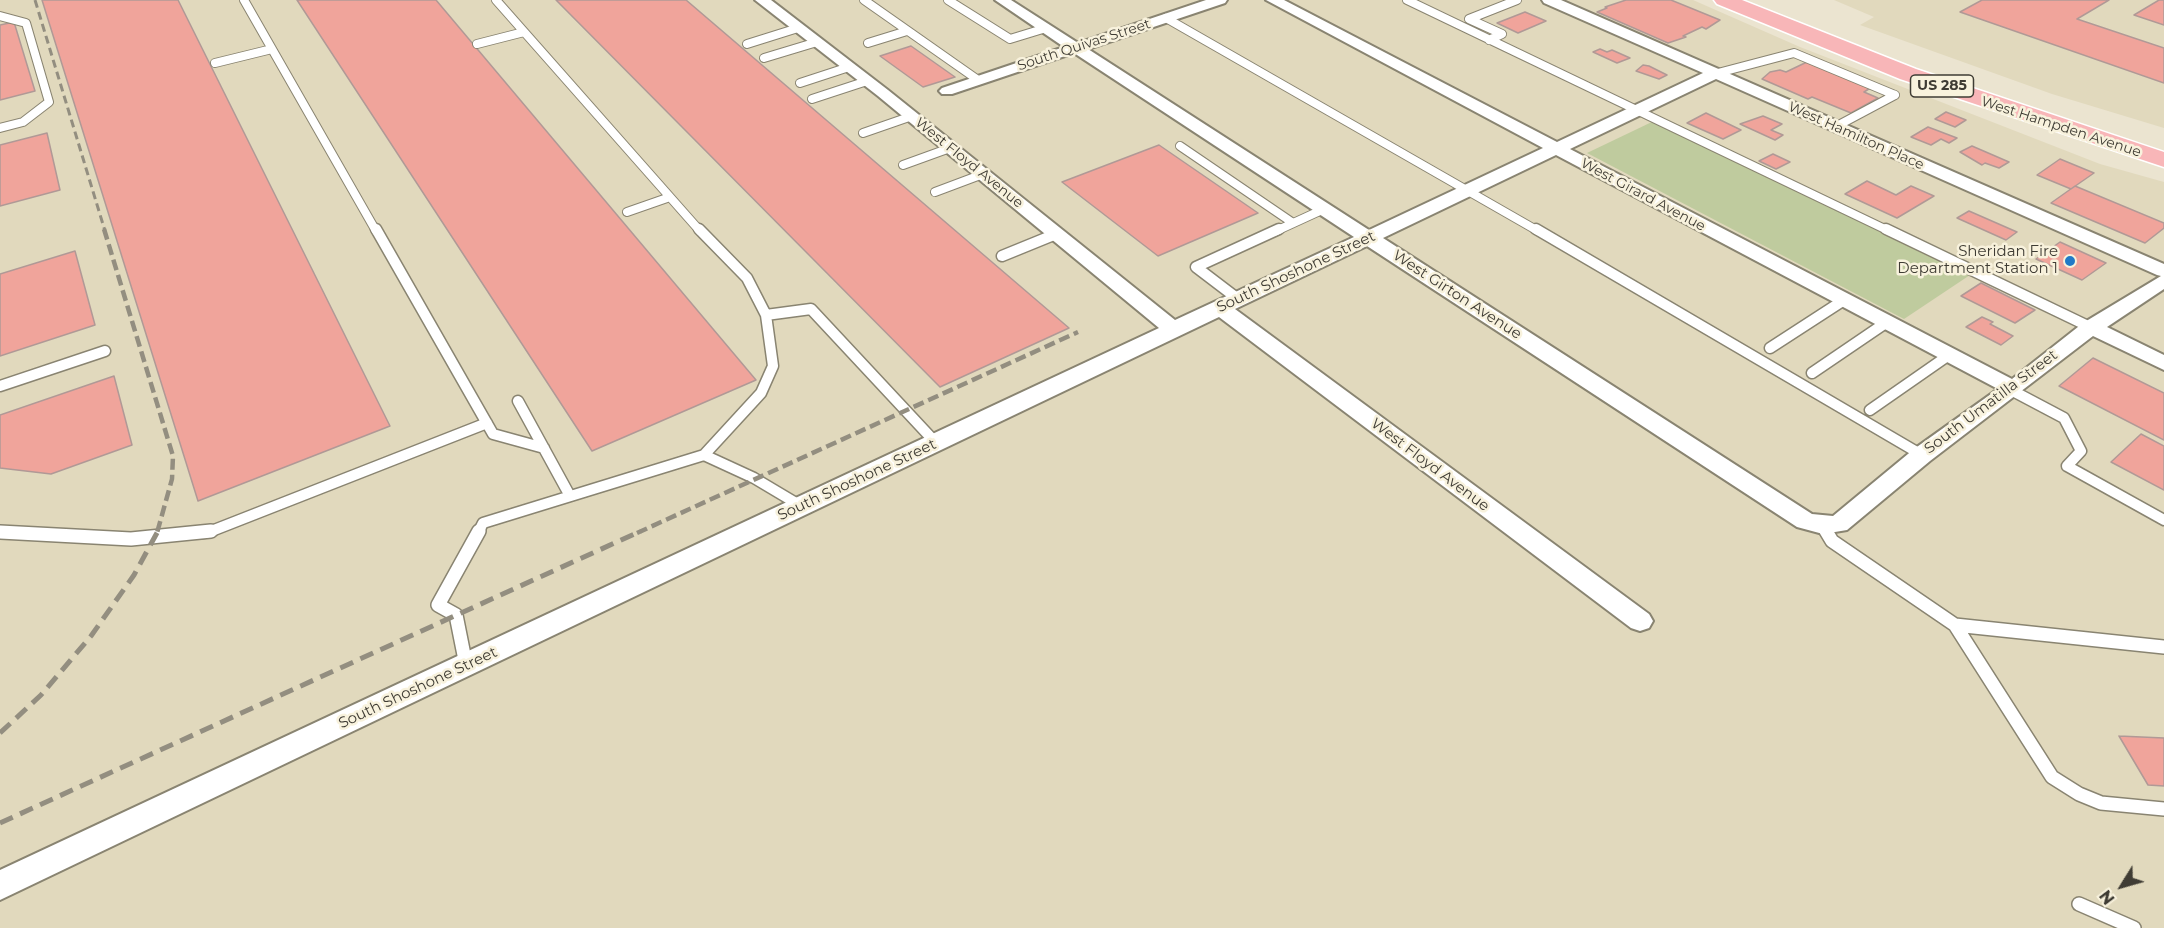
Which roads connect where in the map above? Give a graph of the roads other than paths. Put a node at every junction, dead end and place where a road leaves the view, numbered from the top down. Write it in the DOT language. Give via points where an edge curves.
graph roads {
  1 [pos="244,0"];
  2 [pos="496,0"];
  3 [pos="762,0"];
  4 [pos="864,0"];
  5 [pos="948,0"];
  6 [pos="1002,0"];
  7 [pos="1220,0"];
  8 [pos="1273,0"];
  9 [pos="1407,0"];
  10 [pos="1517,0"];
  11 [pos="1549,0"];
  12 [pos="1724,0"];
  13 [pos="1766,0"];
  14 [pos="0,16"];
  15 [pos="1166,18"];
  16 [pos="798,28"];
  17 [pos="1046,28"];
  18 [pos="907,31"];
  19 [pos="524,32"];
  20 [pos="1489,40"];
  21 [pos="817,42"];
  22 [pos="868,43"];
  23 [pos="477,44"];
  24 [pos="747,44"];
  25 [pos="1077,47"];
  26 [pos="272,49"];
  27 [pos="764,58"];
  28 [pos="215,63"];
  29 [pos="849,67"];
  30 [pos="1714,74"];
  31 [pos="978,80"];
  32 [pos="867,81"];
  33 [pos="800,83"];
  34 [pos="947,91"];
  35 [pos="812,99"];
  36 [pos="1638,110"];
  37 [pos="912,117"];
  38 [pos="1835,127"];
  39 [pos="0,128"];
  40 [pos="863,133"];
  41 [pos="2164,141"];
  42 [pos="1180,146"];
  43 [pos="950,148"];
  44 [pos="1556,149"];
  45 [pos="2164,160"];
  46 [pos="903,165"];
  47 [pos="983,174"];
  48 [pos="1467,191"];
  49 [pos="935,192"];
  50 [pos="670,197"];
  51 [pos="1324,209"];
  52 [pos="627,212"];
  53 [pos="1293,223"];
  54 [pos="1056,234"];
  55 [pos="1368,238"];
  56 [pos="1002,256"];
  57 [pos="2164,272"];
  58 [pos="2164,281"];
  59 [pos="1844,300"];
  60 [pos="1229,303"];
  61 [pos="766,315"];
  62 [pos="1887,322"];
  63 [pos="2090,327"];
  64 [pos="1174,330"];
  65 [pos="1770,348"];
  66 [pos="105,351"];
  67 [pos="1949,355"];
  68 [pos="2164,363"];
  69 [pos="1812,373"];
  70 [pos="0,386"];
  71 [pos="2012,389"];
  72 [pos="518,401"];
  73 [pos="1870,410"];
  74 [pos="487,423"];
  75 [pos="936,442"];
  76 [pos="544,448"];
  77 [pos="704,455"];
  78 [pos="1923,455"];
  79 [pos="570,496"];
  80 [pos="801,506"];
  81 [pos="2164,520"];
  82 [pos="1823,525"];
  83 [pos="0,532"];
  84 [pos="1640,621"];
  85 [pos="1955,625"];
  86 [pos="2164,647"];
  87 [pos="466,664"];
  88 [pos="2164,809"];
  89 [pos="0,885"];
  90 [pos="2079,904"];
  91 [pos="2134,928"];
  1 -- 26 [label="lane"];
  2 -- 19 [label="lane"];
  3 -- 16 [label="street, West Floyd Avenue"];
  4 -- 18 [label="lane"];
  5 -- 17 [label="lane" via="1010,39"];
  6 -- 17 [label="street, West Girton Avenue"];
  7 -- 15 [label="street, South Quivas Street"];
  8 -- 44 [label="street, West Girard Avenue"];
  9 -- 20 [label="lane"];
  10 -- 20 [label="lane" via="1469,19 1502,34"];
  11 -- 30 [label="street, West Hamilton Place"];
  12 -- 45 [label="highway, West Hampden Avenue / US 285" via="1908,74"];
  13 -- 41 [label="highway, West Hampden Avenue / US 285" via="1971,79"];
  14 -- 39 [label="lane" via="26,23 49,102 23,122"];
  15 -- 25 [label="street, South Quivas Street"];
  15 -- 48 [label="lane"];
  16 -- 21 [label="street, West Floyd Avenue"];
  16 -- 24 [label="lane"];
  17 -- 25 [label="street, West Girton Avenue"];
  18 -- 22 [label="lane"];
  18 -- 31 [label="lane"];
  19 -- 23 [label="lane"];
  19 -- 50 [label="lane"];
  20 -- 36 [label="lane"];
  21 -- 27 [label="lane"];
  21 -- 29 [label="street, West Floyd Avenue"];
  25 -- 31 [label="street, South Quivas Street"];
  25 -- 51 [label="street, West Girton Avenue"];
  26 -- 28 [label="lane"];
  26 -- 74 [label="lane"];
  29 -- 32 [label="street, West Floyd Avenue"];
  29 -- 33 [label="lane"];
  30 -- 36 [label="street, South Shoshone Street"];
  30 -- 38 [label="street, West Hamilton Place"];
  30 -- 38 [label="lane" via="1794,53 1894,95"];
  31 -- 34 [label="street, South Quivas Street"];
  32 -- 35 [label="lane"];
  32 -- 37 [label="street, West Floyd Avenue"];
  36 -- 44 [label="street, South Shoshone Street"];
  36 -- 63 [label="lane"];
  37 -- 40 [label="lane"];
  37 -- 43 [label="street, West Floyd Avenue"];
  38 -- 57 [label="street, West Hamilton Place"];
  42 -- 53 [label="lane"];
  43 -- 46 [label="lane"];
  43 -- 47 [label="street, West Floyd Avenue"];
  44 -- 48 [label="street, South Shoshone Street"];
  44 -- 59 [label="street, West Girard Avenue"];
  47 -- 49 [label="lane"];
  47 -- 54 [label="street, West Floyd Avenue"];
  48 -- 55 [label="street, South Shoshone Street"];
  48 -- 78 [label="lane"];
  50 -- 52 [label="lane"];
  50 -- 61 [label="lane" via="747,278"];
  51 -- 53 [label="lane"];
  51 -- 55 [label="street, West Girton Avenue"];
  53 -- 60 [label="lane" via="1196,267"];
  54 -- 56 [label="lane"];
  54 -- 64 [label="street, West Floyd Avenue"];
  55 -- 60 [label="street, South Shoshone Street"];
  55 -- 82 [label="street, West Girton Avenue" via="1805,521"];
  58 -- 63 [label="street, South Umatilla Street"];
  59 -- 62 [label="street, West Girard Avenue"];
  59 -- 65 [label="lane"];
  60 -- 64 [label="street, South Shoshone Street"];
  60 -- 84 [label="street, West Floyd Avenue"];
  61 -- 75 [label="lane" via="811,309"];
  61 -- 77 [label="lane" via="773,366 761,393"];
  62 -- 67 [label="street, West Girard Avenue"];
  62 -- 69 [label="lane"];
  63 -- 68 [label="street"];
  63 -- 71 [label="street, South Umatilla Street"];
  64 -- 75 [label="street, South Shoshone Street"];
  66 -- 70 [label="lane"];
  67 -- 71 [label="street, West Girard Avenue"];
  67 -- 73 [label="lane"];
  71 -- 78 [label="street, South Umatilla Street"];
  71 -- 81 [label="lane" via="2064,418 2080,451 2067,466"];
  72 -- 76 [label="lane"];
  74 -- 76 [label="lane" via="493,434"];
  74 -- 83 [label="lane" via="209,532 132,539"];
  75 -- 80 [label="street, South Shoshone Street"];
  76 -- 79 [label="lane"];
  77 -- 79 [label="lane"];
  77 -- 80 [label="lane"];
  78 -- 82 [label="street, South Umatilla Street" via="1839,524"];
  79 -- 87 [label="lane" via="483,523 438,605 456,615"];
  80 -- 87 [label="street, South Shoshone Street"];
  82 -- 85 [label="lane" via="1841,548"];
  85 -- 86 [label="lane"];
  85 -- 88 [label="lane" via="2052,777 2101,803"];
  87 -- 89 [label="street, South Shoshone Street"];
  90 -- 91 [label="lane"];
}
